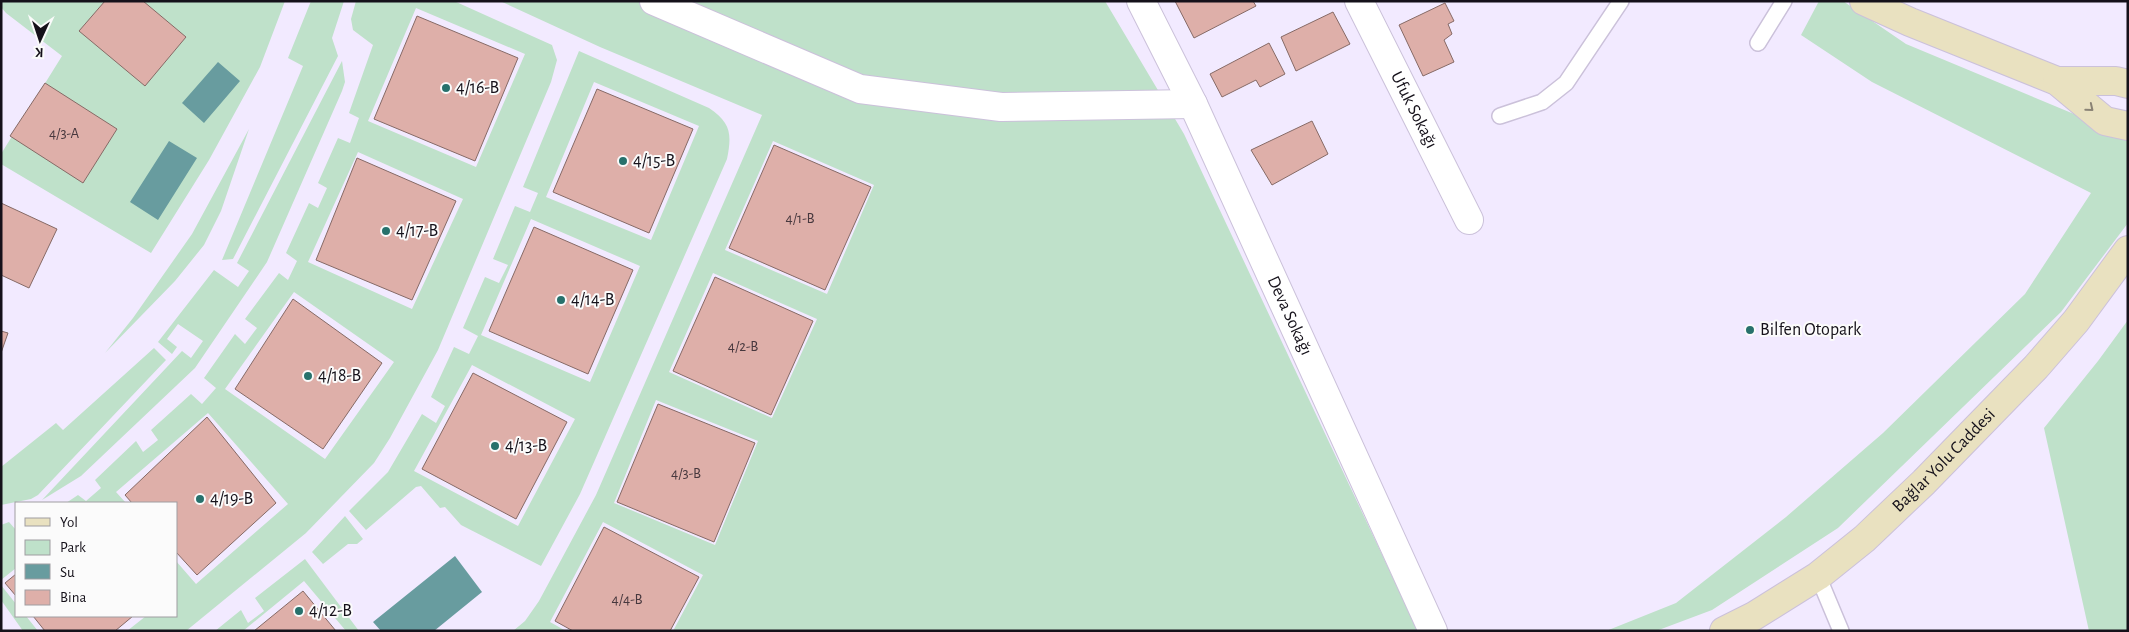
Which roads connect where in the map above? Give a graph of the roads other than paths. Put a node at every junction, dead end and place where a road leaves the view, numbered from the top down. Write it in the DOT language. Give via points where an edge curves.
graph roads {
  1 [pos="654,1"];
  2 [pos="1141,1"];
  3 [pos="1359,1"];
  4 [pos="1621,1"];
  5 [pos="1784,1"];
  6 [pos="1864,1"];
  7 [pos="1758,43"];
  8 [pos="2057,81"];
  9 [pos="2128,84"];
  10 [pos="1193,104"];
  11 [pos="1500,116"];
  12 [pos="2128,126"];
  13 [pos="1469,220"];
  14 [pos="2128,250"];
  15 [pos="1818,576"];
  16 [pos="1433,631"];
  17 [pos="1724,631"];
  18 [pos="1841,631"];
  1 -- 10 [label="street" via="860,89 1001,106"];
  2 -- 10 [label="street, Deva Sokağı"];
  3 -- 13 [label="street, Ufuk Sokağı"];
  4 -- 11 [label="lane" via="1566,83 1542,102"];
  5 -- 7 [label="lane"];
  6 -- 8 [label="street"];
  8 -- 9 [label="street"];
  8 -- 12 [label="street, one-way" via="2105,120"];
  10 -- 16 [label="street, Deva Sokağı"];
  14 -- 15 [label="street, Bağlar Yolu Caddesi" via="2076,321 2036,367 1924,482 1864,539"];
  15 -- 17 [label="street, Bağlar Yolu Caddesi"];
  15 -- 18 [label="lane"];
}
